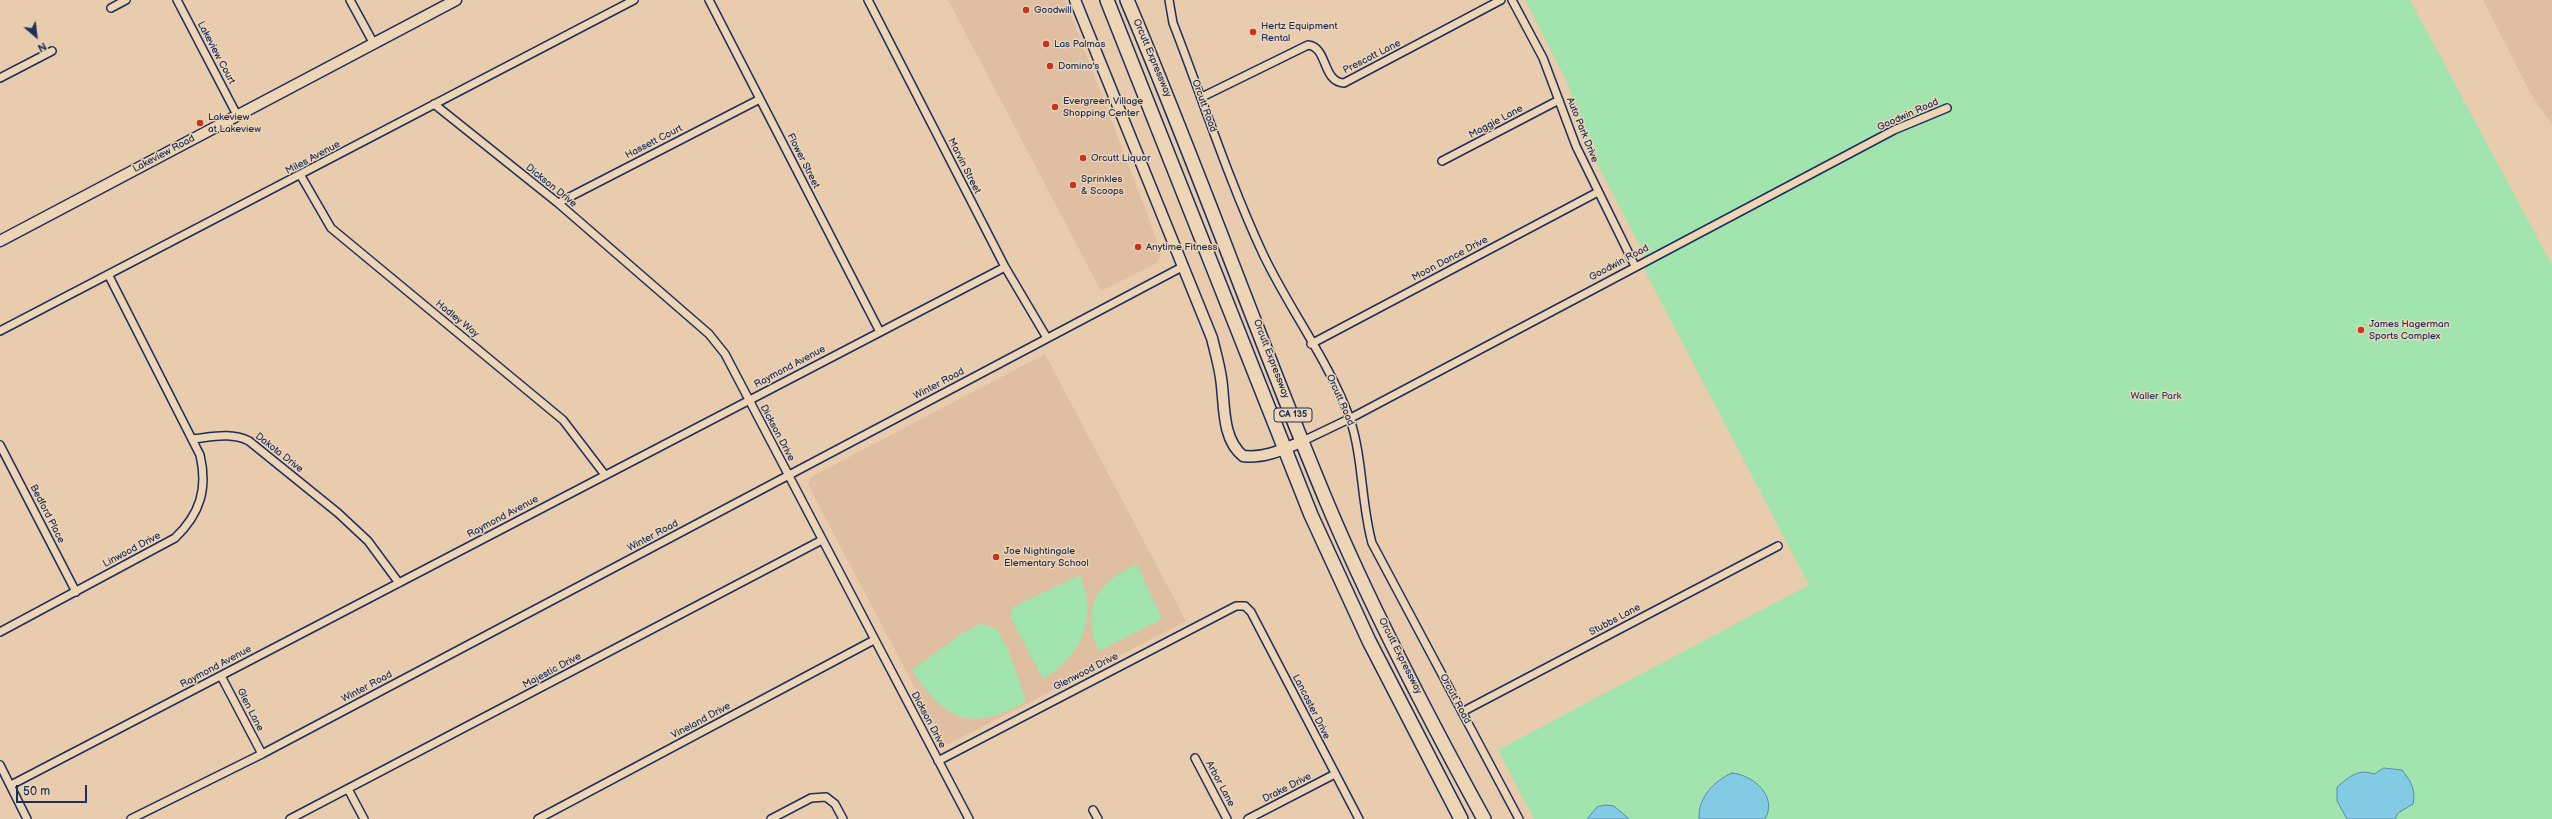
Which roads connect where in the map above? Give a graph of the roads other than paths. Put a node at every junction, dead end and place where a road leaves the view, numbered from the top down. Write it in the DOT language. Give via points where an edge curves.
graph roads {
  1 [pos="126,0"];
  2 [pos="177,0"];
  3 [pos="350,0"];
  4 [pos="456,0"];
  5 [pos="634,0"];
  6 [pos="709,0"];
  7 [pos="868,0"];
  8 [pos="1075,0"];
  9 [pos="1107,0"];
  10 [pos="1127,0"];
  11 [pos="1169,0"];
  12 [pos="1501,0"];
  13 [pos="1512,0"];
  14 [pos="111,8"];
  15 [pos="374,44"];
  16 [pos="52,51"];
  17 [pos="0,78"];
  18 [pos="1202,97"];
  19 [pos="760,99"];
  20 [pos="1559,100"];
  21 [pos="434,104"];
  22 [pos="1947,108"];
  23 [pos="237,116"];
  24 [pos="1442,162"];
  25 [pos="301,176"];
  26 [pos="1598,192"];
  27 [pos="558,203"];
  28 [pos="0,241"];
  29 [pos="1635,266"];
  30 [pos="1005,267"];
  31 [pos="1182,267"];
  32 [pos="109,276"];
  33 [pos="0,331"];
  34 [pos="880,332"];
  35 [pos="1047,338"];
  36 [pos="1311,344"];
  37 [pos="748,400"];
  38 [pos="1350,419"];
  39 [pos="192,439"];
  40 [pos="1303,441"];
  41 [pos="0,445"];
  42 [pos="1284,450"];
  43 [pos="605,475"];
  44 [pos="788,475"];
  45 [pos="822,540"];
  46 [pos="1778,546"];
  47 [pos="399,583"];
  48 [pos="76,592"];
  49 [pos="1245,606"];
  50 [pos="0,632"];
  51 [pos="874,640"];
  52 [pos="221,676"];
  53 [pos="1462,712"];
  54 [pos="262,754"];
  55 [pos="1195,758"];
  56 [pos="938,761"];
  57 [pos="0,765"];
  58 [pos="1335,774"];
  59 [pos="11,785"];
  60 [pos="348,789"];
  61 [pos="1094,810"];
  62 [pos="27,819"];
  63 [pos="131,819"];
  64 [pos="290,819"];
  65 [pos="364,819"];
  66 [pos="538,819"];
  67 [pos="771,819"];
  68 [pos="843,819"];
  69 [pos="969,819"];
  70 [pos="1098,819"];
  71 [pos="1227,819"];
  72 [pos="1248,819"];
  73 [pos="1359,819"];
  74 [pos="1461,819"];
  75 [pos="1484,819"];
  76 [pos="1519,819"];
  1 -- 14 [label="street"];
  2 -- 23 [label="street, Lakeview Court"];
  3 -- 15 [label="street"];
  4 -- 15 [label="street, Lakeview Road"];
  5 -- 21 [label="street, Miles Avenue"];
  6 -- 19 [label="street, Flower Street"];
  7 -- 30 [label="street, Marvin Street"];
  8 -- 31 [label="street"];
  9 -- 42 [label="highway, Orcutt Expressway / CA 135"];
  10 -- 40 [label="highway, Orcutt Expressway / CA 135" via="1183,132"];
  11 -- 18 [label="street, Orcutt Road" via="1173,23"];
  12 -- 18 [label="street, Prescott Lane" via="1344,83 1332,78 1317,48 1308,45"];
  13 -- 20 [label="street, Auto Park Drive" via="1543,58"];
  15 -- 23 [label="street, Lakeview Road"];
  16 -- 17 [label="street"];
  18 -- 36 [label="street, Orcutt Road" via="1262,252 1285,300"];
  19 -- 27 [label="street, Hassett Court"];
  19 -- 34 [label="street, Flower Street"];
  20 -- 24 [label="street, Maggie Lane"];
  20 -- 26 [label="street, Auto Park Drive" via="1576,146"];
  21 -- 25 [label="street, Miles Avenue"];
  21 -- 27 [label="street, Dickson Drive"];
  22 -- 29 [label="street, Goodwin Road" via="1894,130"];
  23 -- 28 [label="street, Lakeview Road"];
  25 -- 32 [label="street, Miles Avenue"];
  25 -- 43 [label="street, Hadley Way" via="331,228 563,420"];
  26 -- 29 [label="street, Auto Park Drive"];
  26 -- 36 [label="street, Moon Dance Drive"];
  27 -- 37 [label="street, Dickson Drive" via="709,334 725,354"];
  29 -- 38 [label="street, Goodwin Road"];
  30 -- 34 [label="street, Raymond Avenue"];
  30 -- 35 [label="street, Marvin Street"];
  31 -- 35 [label="street, Winter Road"];
  31 -- 42 [label="street" via="1212,338 1221,376 1227,430 1233,444 1243,456 1252,458"];
  32 -- 33 [label="street, Miles Avenue"];
  32 -- 39 [label="street"];
  34 -- 37 [label="street, Raymond Avenue"];
  35 -- 44 [label="street, Winter Road"];
  36 -- 38 [label="street, Orcutt Road"];
  37 -- 43 [label="street, Raymond Avenue"];
  37 -- 44 [label="street, Dickson Drive"];
  38 -- 40 [label="street, Goodwin Road"];
  38 -- 53 [label="street, Orcutt Road" via="1356,444 1364,514 1372,543"];
  39 -- 47 [label="street, Dakota Drive" via="238,436 255,445 368,541"];
  39 -- 48 [label="street, Linwood Drive" via="200,455 204,485 201,501 186,528 175,538"];
  40 -- 42 [label="street"];
  40 -- 75 [label="highway, Orcutt Expressway / CA 135" via="1328,506 1388,634"];
  41 -- 48 [label="street, Bedford Place"];
  42 -- 74 [label="highway, Orcutt Expressway / CA 135" via="1369,641"];
  43 -- 47 [label="street, Raymond Avenue"];
  44 -- 45 [label="street, Dickson Drive"];
  44 -- 54 [label="street, Winter Road"];
  45 -- 51 [label="street, Dickson Drive"];
  45 -- 60 [label="street, Majestic Drive"];
  46 -- 53 [label="street, Stubbs Lane"];
  47 -- 52 [label="street, Raymond Avenue"];
  48 -- 50 [label="street, Linwood Drive"];
  49 -- 56 [label="street, Glenwood Drive" via="1236,606"];
  49 -- 58 [label="street, Lancaster Drive" via="1251,612"];
  51 -- 56 [label="street, Dickson Drive"];
  51 -- 66 [label="street, Vineland Drive"];
  52 -- 54 [label="street, Glen Lane"];
  52 -- 59 [label="street, Raymond Avenue"];
  53 -- 76 [label="street, Orcutt Road"];
  54 -- 63 [label="street, Winter Road"];
  55 -- 71 [label="street, Arbor Lane"];
  56 -- 69 [label="street, Dickson Drive"];
  57 -- 59 [label="street"];
  58 -- 72 [label="street, Drake Drive"];
  58 -- 73 [label="street, Lancaster Drive"];
  59 -- 62 [label="street"];
  60 -- 64 [label="street, Majestic Drive"];
  60 -- 65 [label="street"];
  61 -- 70 [label="street"];
  67 -- 68 [label="street" via="811,798 826,797 835,804"];
}
